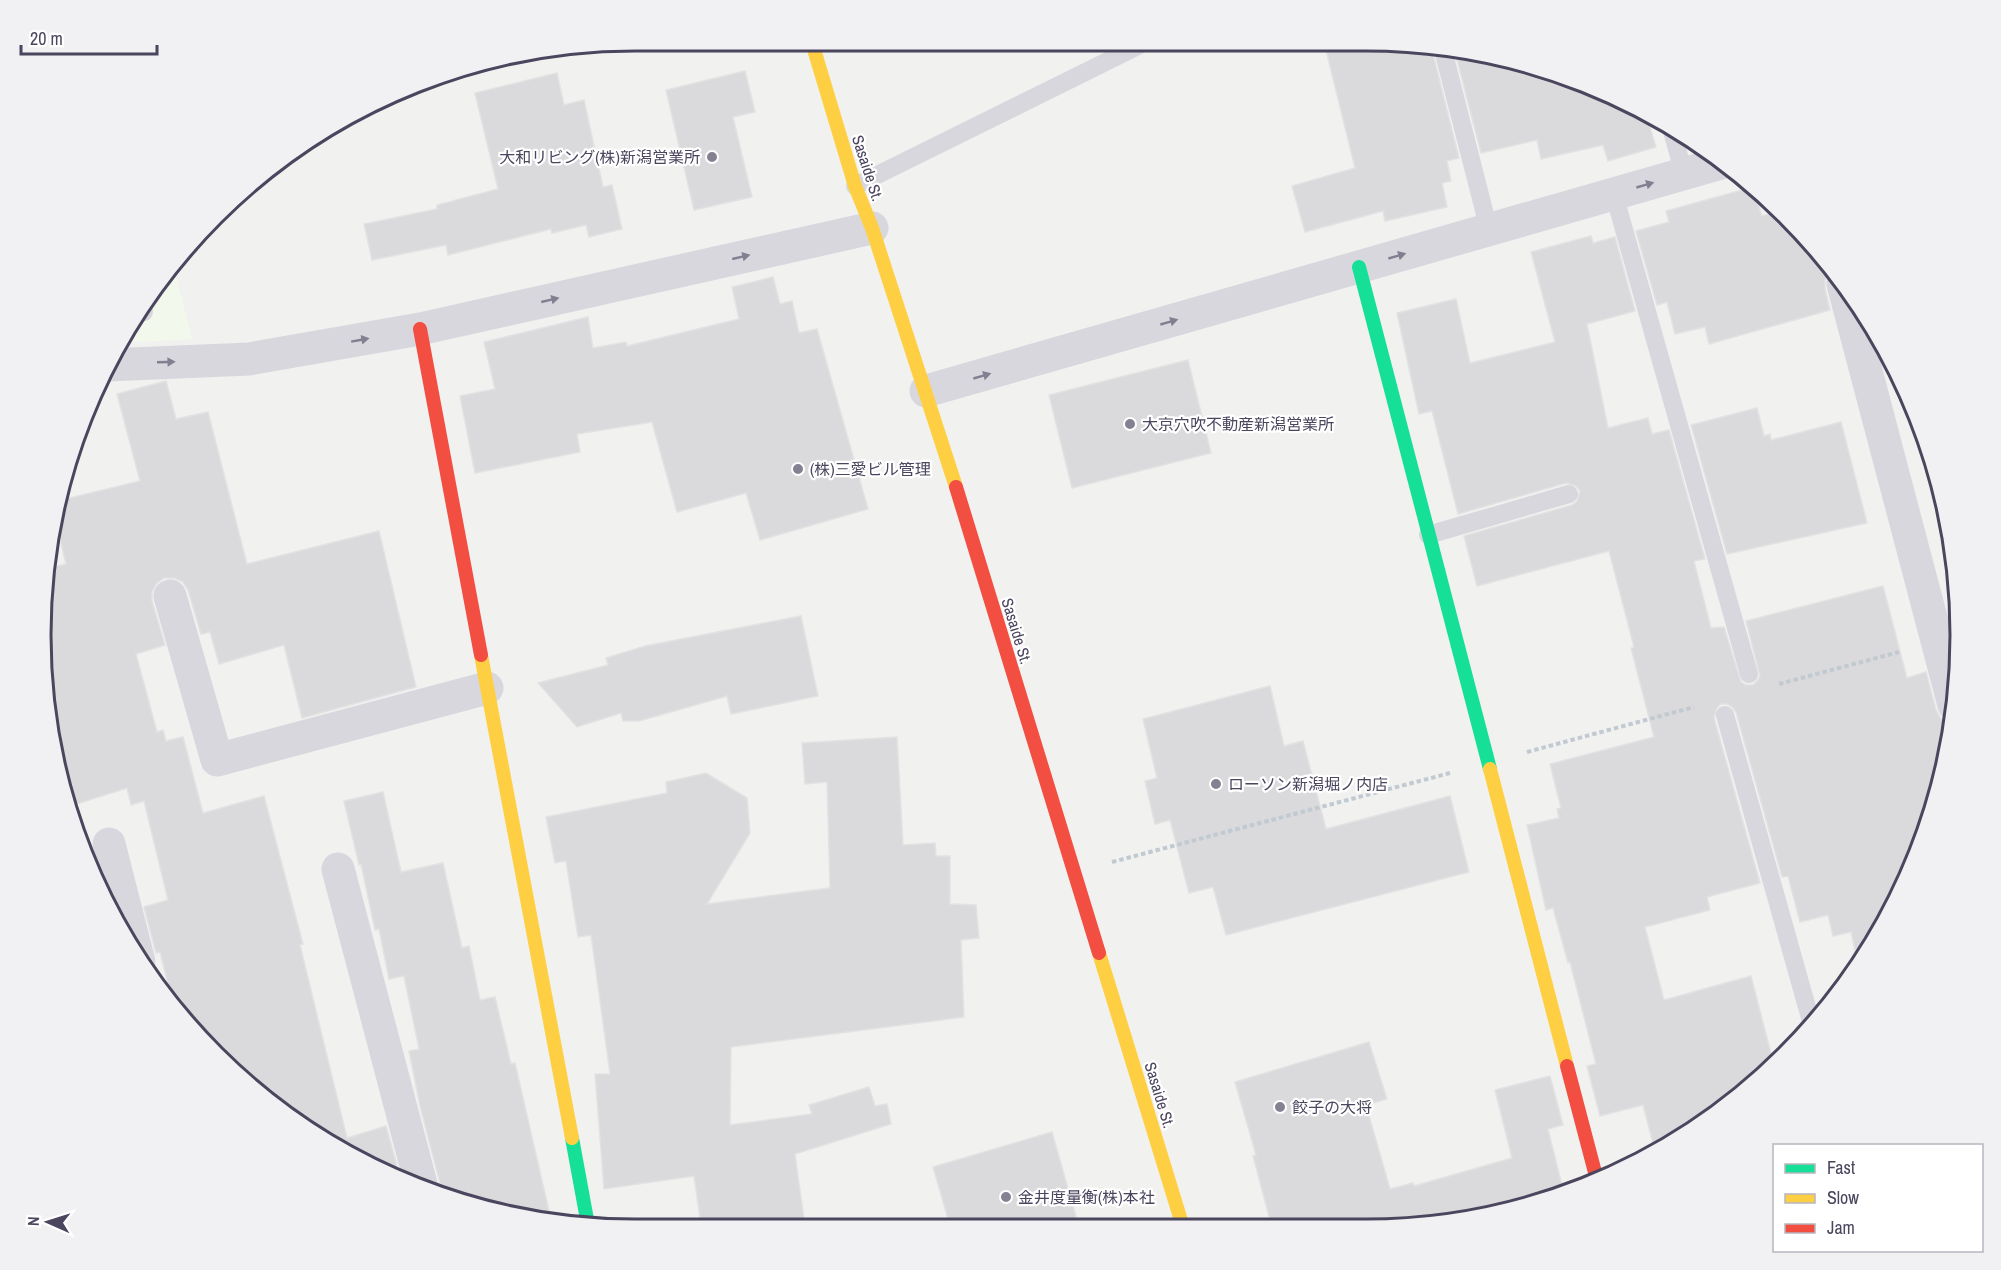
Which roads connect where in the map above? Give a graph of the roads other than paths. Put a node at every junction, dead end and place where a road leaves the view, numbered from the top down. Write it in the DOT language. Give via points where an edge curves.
graph roads {
  1 [pos="814,51"];
  2 [pos="1128,51"];
  3 [pos="1445,56"];
  4 [pos="1674,139"];
  5 [pos="1713,166"];
  6 [pos="1684,174"];
  7 [pos="855,186"];
  8 [pos="1614,194"];
  9 [pos="872,228"];
  10 [pos="1489,230"];
  11 [pos="1359,267"];
  12 [pos="1849,306"];
  13 [pos="420,329"];
  14 [pos="118,365"];
  15 [pos="926,391"];
  16 [pos="1569,494"];
  17 [pos="1428,535"];
  18 [pos="171,596"];
  19 [pos="1749,674"];
  20 [pos="1948,682"];
  21 [pos="487,688"];
  22 [pos="1725,715"];
  23 [pos="109,844"];
  24 [pos="338,869"];
  25 [pos="131,930"];
  26 [pos="1809,1015"];
  27 [pos="1595,1172"];
  28 [pos="419,1178"];
  29 [pos="586,1217"];
  30 [pos="1181,1219"];
  1 -- 7 [label="street, Sasaide St."];
  2 -- 7 [label="lane"];
  3 -- 10 [label="lane"];
  4 -- 6 [label="lane"];
  5 -- 6 [label="street"];
  8 -- 6 [label="street, one-way"];
  7 -- 9 [label="street, Sasaide St."];
  8 -- 10 [label="street"];
  8 -- 19 [label="lane"];
  13 -- 9 [label="street, one-way"];
  9 -- 15 [label="street, Sasaide St."];
  11 -- 10 [label="street, one-way"];
  15 -- 11 [label="street, one-way"];
  11 -- 17 [label="street"];
  12 -- 20 [label="street"];
  14 -- 13 [label="street, one-way" via="249,359"];
  13 -- 21 [label="street"];
  15 -- 30 [label="street, Sasaide St."];
  16 -- 17 [label="lane"];
  17 -- 27 [label="street"];
  18 -- 21 [label="street" via="217,760"];
  21 -- 29 [label="street"];
  22 -- 26 [label="lane"];
  23 -- 25 [label="street"];
  24 -- 28 [label="street"];
}
